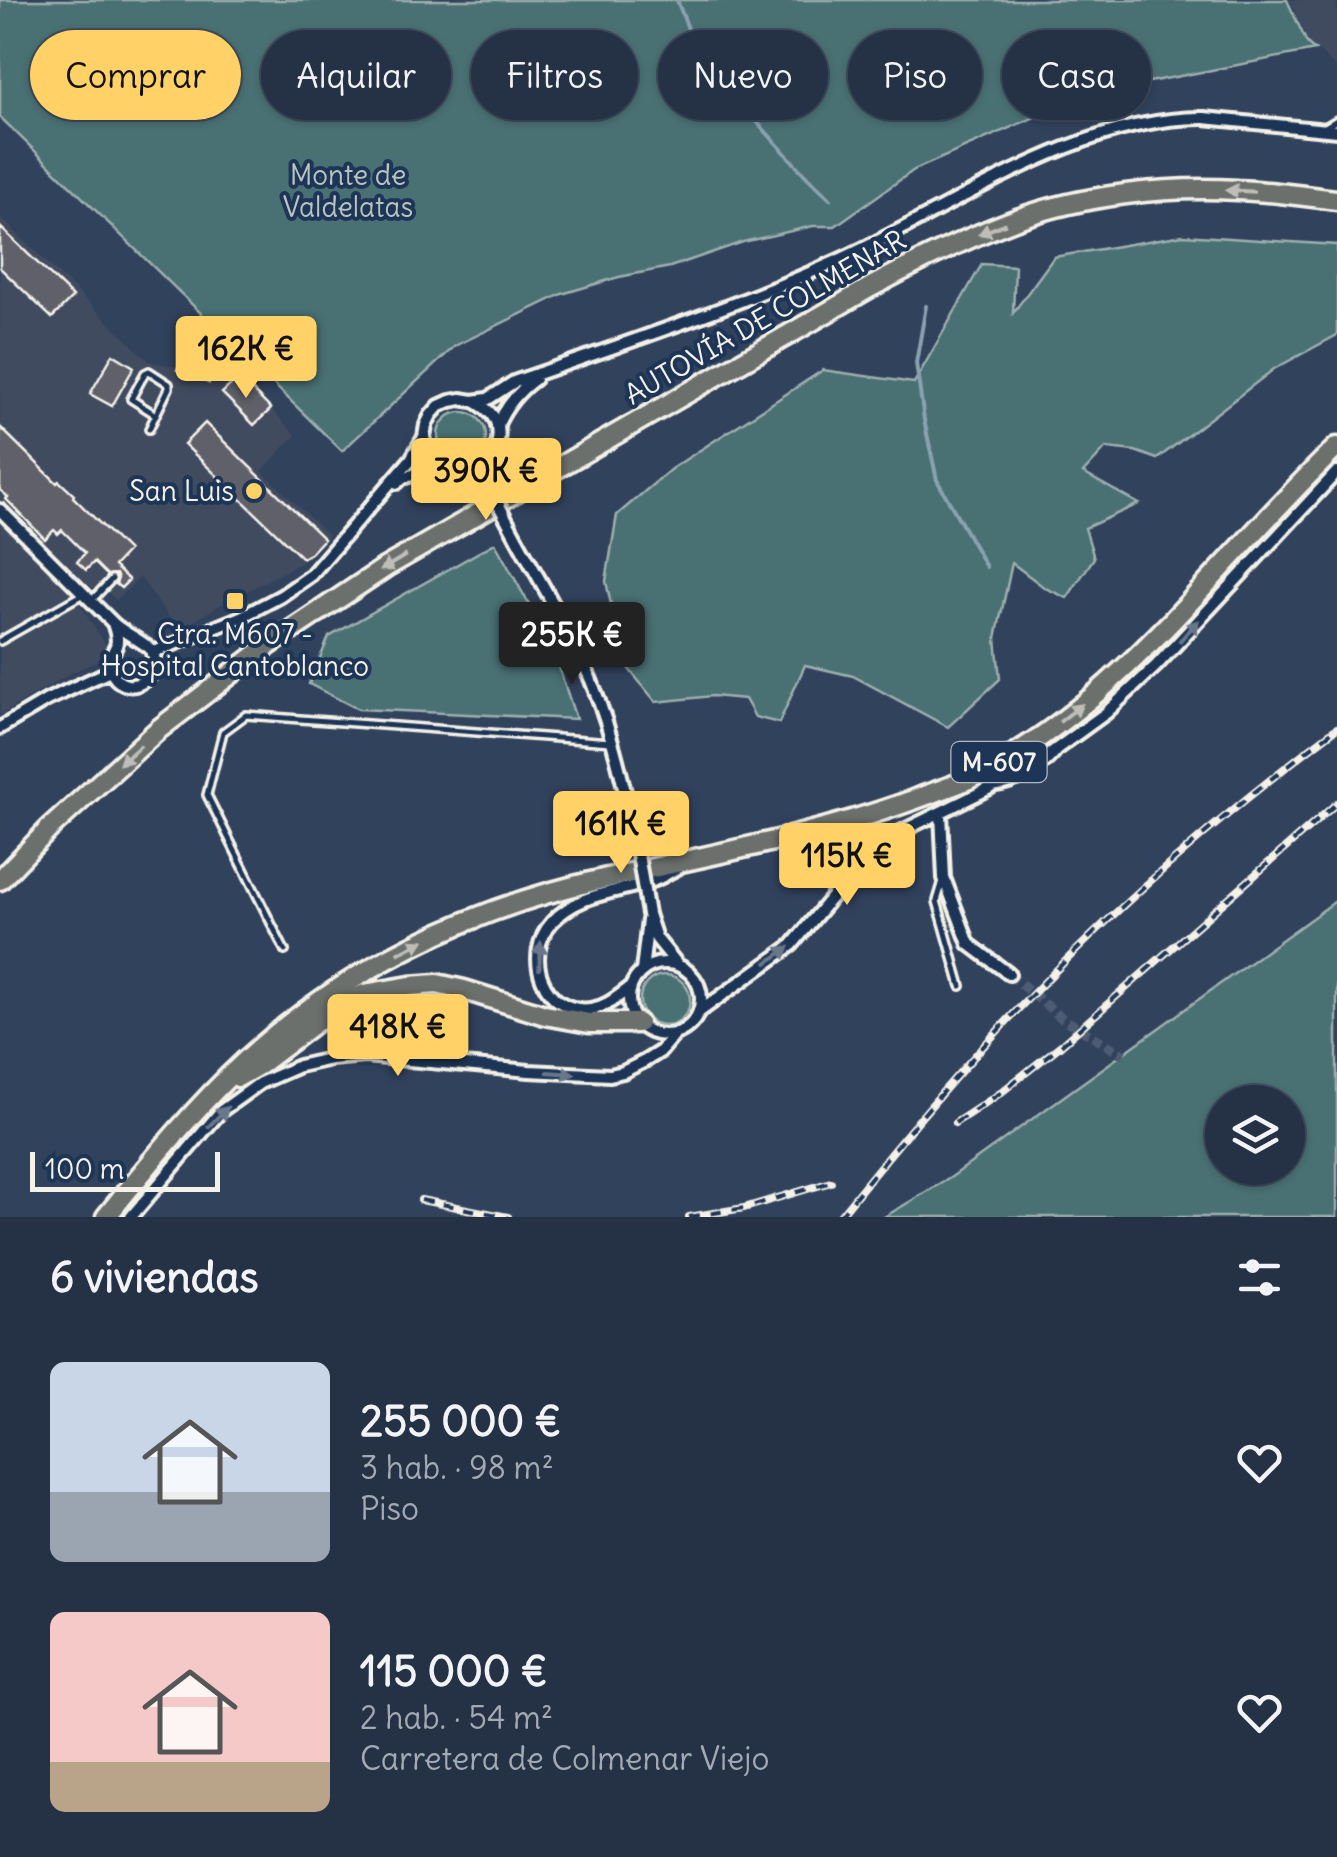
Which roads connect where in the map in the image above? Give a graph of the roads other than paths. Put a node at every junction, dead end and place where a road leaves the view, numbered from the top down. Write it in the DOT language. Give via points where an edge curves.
graph roads {
  1 [pos="1337,120"];
  2 [pos="1322,129"];
  3 [pos="1337,131"];
  4 [pos="1337,200"];
  5 [pos="548,370"];
  6 [pos="473,401"];
  7 [pos="156,415"];
  8 [pos="497,426"];
  9 [pos="149,428"];
  10 [pos="424,437"];
  11 [pos="1337,447"];
  12 [pos="488,462"];
  13 [pos="442,467"];
  14 [pos="469,472"];
  15 [pos="1337,472"];
  16 [pos="489,487"];
  17 [pos="381,496"];
  18 [pos="0,510"];
  19 [pos="112,579"];
  20 [pos="87,598"];
  21 [pos="113,623"];
  22 [pos="0,641"];
  23 [pos="138,641"];
  24 [pos="116,646"];
  25 [pos="152,653"];
  26 [pos="110,671"];
  27 [pos="0,728"];
  28 [pos="614,742"];
  29 [pos="942,813"];
  30 [pos="696,858"];
  31 [pos="944,878"];
  32 [pos="0,880"];
  33 [pos="648,914"];
  34 [pos="286,950"];
  35 [pos="678,965"];
  36 [pos="642,971"];
  37 [pos="1008,974"];
  38 [pos="961,986"];
  39 [pos="631,987"];
  40 [pos="699,1012"];
  41 [pos="638,1024"];
  42 [pos="676,1034"];
  43 [pos="220,1086"];
  44 [pos="106,1217"];
  45 [pos="132,1217"];
  1 -- 2 [label="lane"];
  2 -- 3 [label="street"];
  2 -- 5 [label="street" via="1194,118 1118,128 1046,156 753,298"];
  4 -- 32 [label="highway, AUTOVÍA DE COLMENAR, one-way" via="1160,191 1021,217 943,249 386,566 159,728"];
  5 -- 6 [label="street"];
  5 -- 8 [label="street" via="507,405"];
  6 -- 8 [label="street"];
  6 -- 10 [label="street" via="439,406"];
  7 -- 7 [label="lane" via="169,384 150,371 130,399"];
  7 -- 9 [label="lane"];
  8 -- 12 [label="street"];
  10 -- 13 [label="street"];
  10 -- 17 [label="street"];
  30 -- 11 [label="highway, M-607, one-way" via="870,815 968,780 1042,735 1140,655"];
  12 -- 14 [label="street"];
  12 -- 16 [label="street"];
  13 -- 14 [label="street"];
  13 -- 17 [label="street" via="402,478"];
  14 -- 16 [label="street"];
  29 -- 15 [label="street, one-way" via="1048,755 1106,713"];
  16 -- 28 [label="street, bridge" via="583,660"];
  17 -- 25 [label="street" via="311,576 242,617"];
  18 -- 20 [label="street"];
  19 -- 20 [label="lane"];
  20 -- 21 [label="street"];
  20 -- 22 [label="lane"];
  21 -- 23 [label="street"];
  21 -- 24 [label="street"];
  23 -- 24 [label="street"];
  23 -- 25 [label="street"];
  24 -- 26 [label="street"];
  25 -- 26 [label="street" via="153,671 145,682 119,682"];
  26 -- 27 [label="street"];
  28 -- 33 [label="street, bridge"];
  28 -- 34 [label="lane" via="246,715 222,732 207,795"];
  29 -- 31 [label="street"];
  40 -- 29 [label="street, one-way" via="792,945 860,862 892,836"];
  39 -- 30 [label="street, one-way" via="597,1008 564,1004 542,981 541,938 580,902 656,880"];
  43 -- 30 [label="highway, M-607, one-way" via="288,1024 366,970 448,928 554,891"];
  31 -- 37 [label="street" via="968,944"];
  31 -- 38 [label="lane" via="937,901"];
  33 -- 35 [label="street" via="656,938"];
  33 -- 36 [label="street"];
  35 -- 36 [label="street"];
  35 -- 40 [label="street" via="697,981"];
  36 -- 39 [label="street"];
  39 -- 41 [label="street"];
  40 -- 42 [label="street"];
  41 -- 42 [label="street" via="656,1034"];
  41 -- 43 [label="highway" via="589,1024 437,984 410,986 364,994 333,1010"];
  45 -- 42 [label="street, one-way" via="221,1111 299,1066 364,1056 610,1075 645,1061"];
  43 -- 44 [label="highway, M-607"];
}
